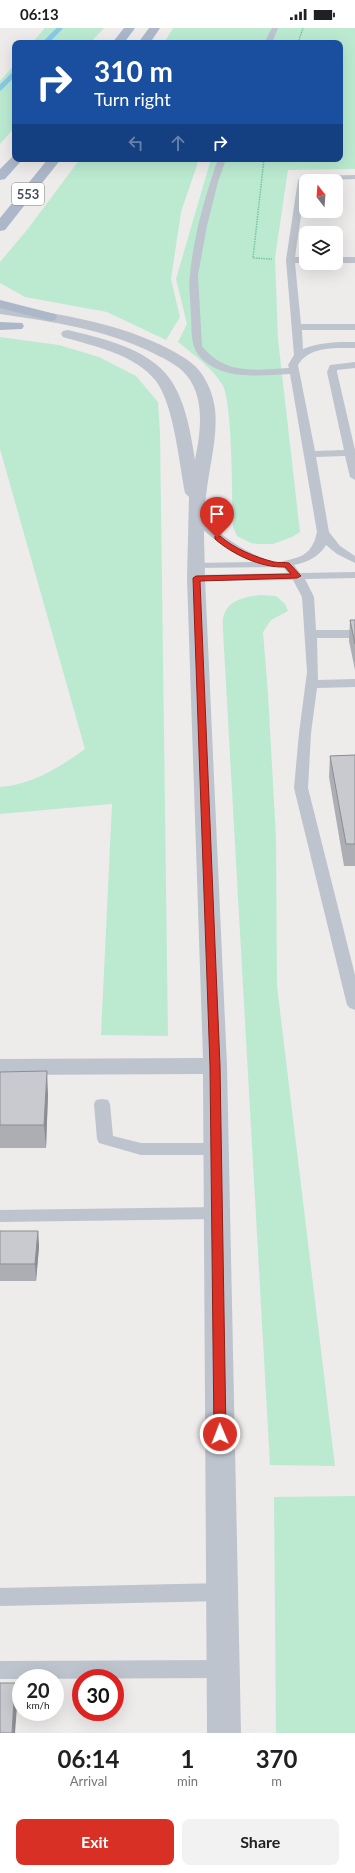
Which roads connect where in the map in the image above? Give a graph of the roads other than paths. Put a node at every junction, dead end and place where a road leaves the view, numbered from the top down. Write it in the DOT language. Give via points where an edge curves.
graph roads {
  1 [pos="130,28"];
  2 [pos="155,28"];
  3 [pos="275,28"];
  4 [pos="120,40"];
  5 [pos="146,40"];
  6 [pos="269,40"];
  7 [pos="14,162"];
  8 [pos="53,162"];
  9 [pos="221,162"];
  10 [pos="0,176"];
  11 [pos="355,177"];
  12 [pos="0,227"];
  13 [pos="290,260"];
  14 [pos="299,260"];
  15 [pos="343,260"];
  16 [pos="355,260"];
  17 [pos="0,304"];
  18 [pos="0,310"];
  19 [pos="50,317"];
  20 [pos="0,325"];
  21 [pos="297,327"];
  22 [pos="355,327"];
  23 [pos="355,345"];
  24 [pos="299,355"];
  25 [pos="355,365"];
  26 [pos="293,371"];
  27 [pos="352,453"];
  28 [pos="310,454"];
  29 [pos="355,477"];
  30 [pos="196,512"];
  31 [pos="323,532"];
  32 [pos="355,560"];
  33 [pos="281,565"];
  34 [pos="196,572"];
  35 [pos="355,575"];
  36 [pos="297,576"];
  37 [pos="311,634"];
  38 [pos="355,634"];
  39 [pos="355,683"];
  40 [pos="312,684"];
  41 [pos="355,1005"];
  42 [pos="215,1066"];
  43 [pos="0,1067"];
  44 [pos="102,1104"];
  45 [pos="216,1149"];
  46 [pos="217,1213"];
  47 [pos="0,1216"];
  48 [pos="222,1592"];
  49 [pos="0,1597"];
  50 [pos="224,1669"];
  51 [pos="0,1670"];
  52 [pos="224,1733"];
  1 -- 4 [label="main road"];
  2 -- 5 [label="main road"];
  3 -- 6 [label="lane"];
  7 -- 10 [label="main road, 553"];
  8 -- 12 [label="main road, 553"];
  9 -- 26 [label="lane" via="203,226 194,275 197,346 202,355 232,372"];
  11 -- 13 [label="lane" via="302,180"];
  13 -- 14 [label="lane"];
  13 -- 21 [label="lane"];
  15 -- 16 [label="lane"];
  17 -- 19 [label="main road"];
  18 -- 19 [label="street"];
  19 -- 30 [label="street" via="128,336 166,354 191,370 200,383 207,411 208,431"];
  20 -- 30 [label="street" via="67,334 107,346 146,364 161,376 168,386 177,411"];
  21 -- 22 [label="lane"];
  21 -- 24 [label="lane"];
  23 -- 24 [label="lane" via="318,348"];
  24 -- 26 [label="lane" via="292,365"];
  25 -- 27 [label="lane" via="333,367 332,372"];
  26 -- 28 [label="lane"];
  27 -- 28 [label="lane"];
  27 -- 29 [label="lane"];
  28 -- 31 [label="lane"];
  30 -- 33 [label="lane" via="226,545 253,558"];
  30 -- 34 [label="street"];
  31 -- 32 [label="lane" via="328,542"];
  31 -- 33 [label="lane" via="320,546 312,554 299,561"];
  33 -- 34 [label="lane"];
  33 -- 36 [label="lane"];
  34 -- 36 [label="lane"];
  34 -- 42 [label="street"];
  35 -- 36 [label="lane"];
  36 -- 37 [label="lane" via="308,597"];
  37 -- 38 [label="lane"];
  37 -- 40 [label="lane"];
  39 -- 40 [label="lane"];
  40 -- 41 [label="lane" via="301,788"];
  42 -- 43 [label="street"];
  42 -- 45 [label="street"];
  44 -- 45 [label="lane" via="105,1139 141,1149"];
  45 -- 46 [label="street"];
  46 -- 47 [label="lane"];
  46 -- 48 [label="street"];
  48 -- 49 [label="lane"];
  48 -- 50 [label="street"];
  50 -- 51 [label="lane"];
  50 -- 52 [label="street"];
}
